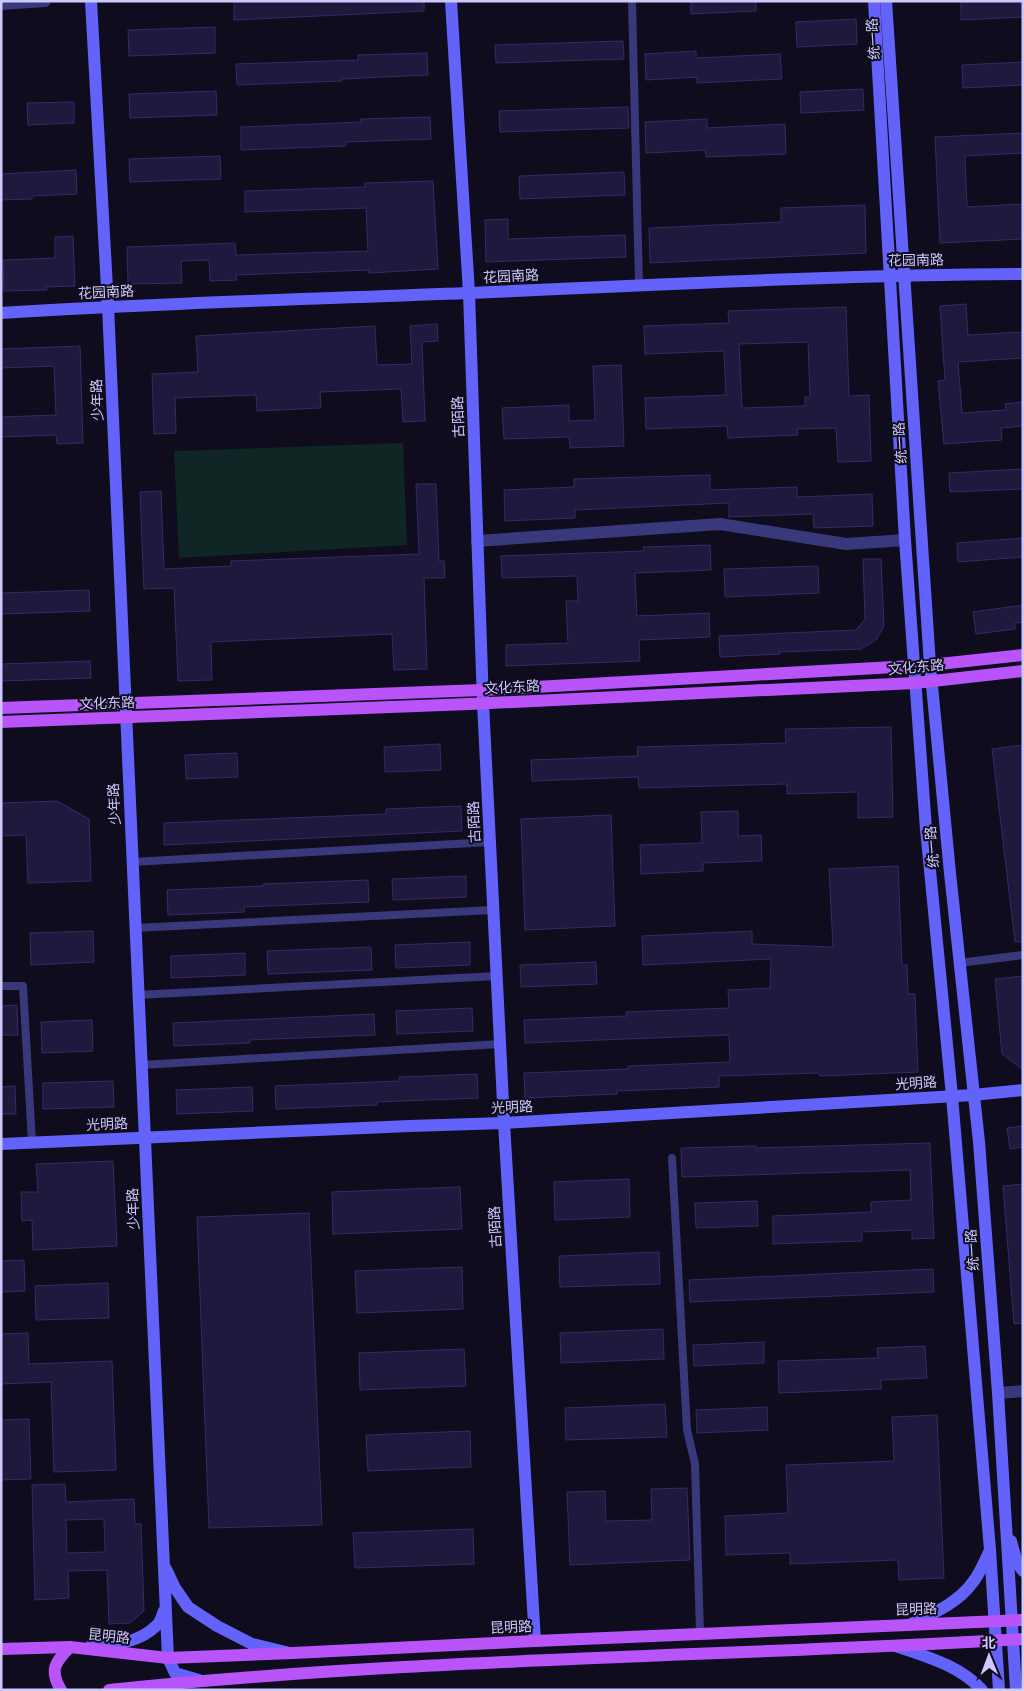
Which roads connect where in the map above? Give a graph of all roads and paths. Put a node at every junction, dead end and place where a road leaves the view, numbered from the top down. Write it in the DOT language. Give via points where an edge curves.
graph roads {
  1 [pos="45,1"];
  2 [pos="91,1"];
  3 [pos="451,1"];
  4 [pos="632,1"];
  5 [pos="874,1"];
  6 [pos="886,1"];
  7 [pos="1,4"];
  8 [pos="1023,274"];
  9 [pos="889,275"];
  10 [pos="904,275"];
  11 [pos="639,284"];
  12 [pos="469,293"];
  13 [pos="108,306"];
  14 [pos="1,313"];
  15 [pos="477,540"];
  16 [pos="905,540"];
  17 [pos="1023,655"];
  18 [pos="930,665"];
  19 [pos="914,666"];
  20 [pos="1023,671"];
  21 [pos="931,682"];
  22 [pos="915,683"];
  23 [pos="483,696"];
  24 [pos="125,703"];
  25 [pos="1,708"];
  26 [pos="126,717"];
  27 [pos="1,722"];
  28 [pos="490,842"];
  29 [pos="132,862"];
  30 [pos="493,910"];
  31 [pos="135,928"];
  32 [pos="1023,955"];
  33 [pos="959,963"];
  34 [pos="496,976"];
  35 [pos="1,986"];
  36 [pos="138,995"];
  37 [pos="500,1044"];
  38 [pos="142,1065"];
  39 [pos="1023,1090"];
  40 [pos="973,1095"];
  41 [pos="952,1096"];
  42 [pos="504,1123"];
  43 [pos="145,1137"];
  44 [pos="32,1142"];
  45 [pos="1,1144"];
  46 [pos="672,1158"];
  47 [pos="1023,1391"];
  48 [pos="998,1393"];
  49 [pos="1006,1526"];
  50 [pos="990,1550"];
  51 [pos="163,1562"];
  52 [pos="1023,1571"];
  53 [pos="165,1606"];
  54 [pos="1017,1620"];
  55 [pos="995,1621"];
  56 [pos="912,1624"];
  57 [pos="700,1634"];
  58 [pos="1017,1639"];
  59 [pos="996,1640"];
  60 [pos="535,1641"];
  61 [pos="894,1645"];
  62 [pos="70,1647"];
  63 [pos="1,1649"];
  64 [pos="293,1654"];
  65 [pos="168,1658"];
  66 [pos="199,1680"];
  67 [pos="168,1687"];
  68 [pos="61,1690"];
  69 [pos="109,1690"];
  70 [pos="982,1690"];
  71 [pos="999,1690"];
  72 [pos="1016,1690"];
  1 -- 7 [label="street"];
  2 -- 13 [label="street, 少年路"];
  3 -- 12 [label="street, 古陌路"];
  4 -- 11 [label="lane"];
  5 -- 9 [label="street, 统一路"];
  6 -- 10 [label="street, 统一路"];
  8 -- 10 [label="street, 花园南路"];
  9 -- 10 [label="street, 花园南路"];
  9 -- 11 [label="street, 花园南路"];
  9 -- 16 [label="street, 统一路"];
  10 -- 18 [label="street, 统一路"];
  11 -- 12 [label="street, 花园南路"];
  12 -- 13 [label="street, 花园南路"];
  12 -- 15 [label="street, 古陌路"];
  13 -- 14 [label="street, 花园南路"];
  13 -- 24 [label="street, 少年路"];
  15 -- 16 [label="street" via="720,524 846,544"];
  15 -- 23 [label="street, 古陌路"];
  16 -- 19 [label="street, 统一路"];
  17 -- 18 [label="main road"];
  18 -- 19 [label="main road"];
  18 -- 21 [label="street, 统一路"];
  19 -- 22 [label="street, 统一路"];
  19 -- 23 [label="main road"];
  20 -- 21 [label="main road, 文化东路"];
  21 -- 22 [label="main road, 文化东路"];
  21 -- 33 [label="street, 统一路"];
  22 -- 23 [label="main road, 文化东路"];
  22 -- 41 [label="street, 统一路"];
  23 -- 24 [label="main road"];
  23 -- 26 [label="main road, 文化东路"];
  23 -- 28 [label="street, 古陌路"];
  24 -- 25 [label="main road"];
  24 -- 26 [label="street, 少年路"];
  26 -- 27 [label="main road, 文化东路"];
  26 -- 29 [label="street, 少年路"];
  28 -- 29 [label="lane"];
  28 -- 30 [label="street, 古陌路"];
  29 -- 31 [label="street, 少年路"];
  30 -- 31 [label="lane"];
  30 -- 34 [label="street, 古陌路"];
  31 -- 36 [label="street, 少年路"];
  32 -- 33 [label="lane"];
  33 -- 40 [label="street, 统一路"];
  34 -- 36 [label="lane"];
  34 -- 37 [label="street, 古陌路"];
  35 -- 44 [label="lane" via="23,986"];
  36 -- 38 [label="street, 少年路"];
  37 -- 38 [label="lane"];
  37 -- 42 [label="street, 古陌路"];
  38 -- 43 [label="street, 少年路"];
  39 -- 40 [label="street, 光明路"];
  40 -- 41 [label="street, 光明路"];
  40 -- 48 [label="street, 统一路"];
  41 -- 42 [label="street, 光明路"];
  41 -- 50 [label="street, 统一路"];
  42 -- 43 [label="street, 光明路"];
  42 -- 60 [label="street, 古陌路"];
  43 -- 44 [label="street, 光明路"];
  43 -- 51 [label="street, 少年路"];
  44 -- 45 [label="street, 光明路"];
  46 -- 57 [label="lane" via="687,1430 695,1464"];
  47 -- 48 [label="street"];
  48 -- 49 [label="street, 统一路"];
  49 -- 52 [label="street" via="1017,1563"];
  49 -- 54 [label="street, 统一路"];
  50 -- 55 [label="street, 统一路"];
  50 -- 56 [label="street" via="963,1595"];
  51 -- 53 [label="street, 少年路"];
  51 -- 64 [label="street" via="188,1607 252,1644"];
  53 -- 62 [label="street" via="158,1624 141,1637 116,1644"];
  53 -- 65 [label="street, 少年路"];
  54 -- 55 [label="main road, 昆明路"];
  54 -- 58 [label="street, 统一路"];
  55 -- 56 [label="main road, 昆明路"];
  55 -- 59 [label="street, 统一路"];
  56 -- 57 [label="main road, 昆明路"];
  57 -- 60 [label="main road, 昆明路"];
  58 -- 59 [label="main road"];
  58 -- 72 [label="street, 统一路"];
  59 -- 61 [label="main road"];
  59 -- 71 [label="street, 统一路"];
  60 -- 64 [label="main road, 昆明路"];
  61 -- 66 [label="main road" via="520,1660"];
  61 -- 70 [label="street" via="952,1667 969,1676"];
  62 -- 63 [label="main road, 昆明路"];
  62 -- 65 [label="main road, 昆明路"];
  62 -- 68 [label="main road" via="58,1659 54,1672"];
  64 -- 65 [label="main road, 昆明路"];
  65 -- 66 [label="street" via="175,1673"];
  65 -- 67 [label="lane"];
  66 -- 67 [label="main road"];
  67 -- 69 [label="main road"];
}
